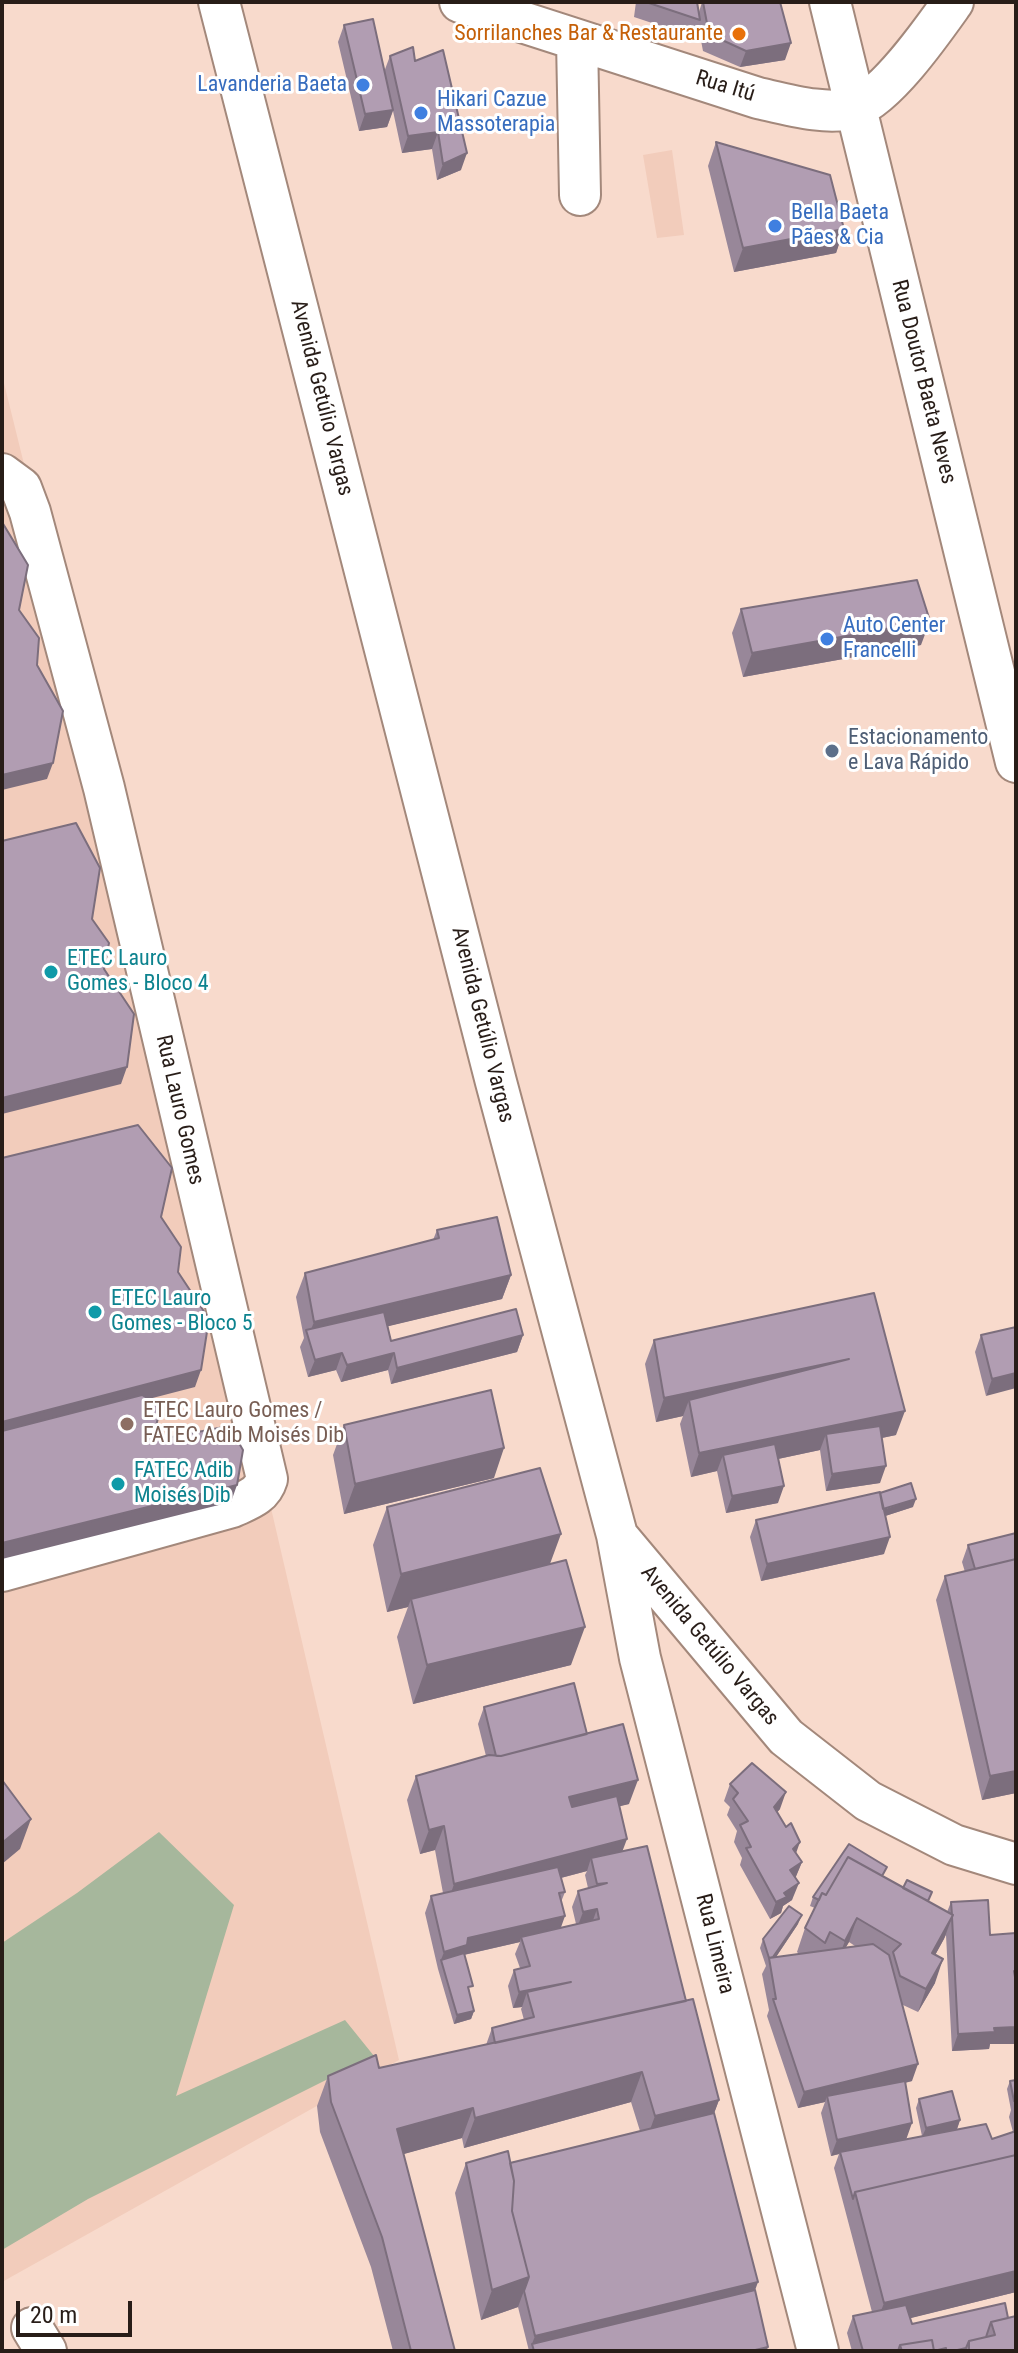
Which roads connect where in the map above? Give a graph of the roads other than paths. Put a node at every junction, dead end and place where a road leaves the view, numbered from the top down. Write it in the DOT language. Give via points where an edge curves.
graph roads {
  1 [pos="219,2"];
  2 [pos="460,2"];
  3 [pos="830,2"];
  4 [pos="953,2"];
  5 [pos="577,40"];
  6 [pos="856,107"];
  7 [pos="580,195"];
  8 [pos="2,474"];
  9 [pos="1016,762"];
  10 [pos="617,1535"];
  11 [pos="2,1571"];
  12 [pos="1016,1864"];
  13 [pos="818,2351"];
  1 -- 10 [label="street, Avenida Getúlio Vargas"];
  2 -- 5 [label="street, Rua Itú"];
  3 -- 6 [label="street, Rua Doutor Baeta Neves"];
  4 -- 6 [label="street" via="927,39"];
  5 -- 6 [label="street, Rua Itú" via="758,98 836,110"];
  5 -- 7 [label="street"];
  6 -- 9 [label="street, Rua Doutor Baeta Neves"];
  8 -- 11 [label="street, Rua Lauro Gomes" via="21,488 30,512 104,788 267,1479 262,1491 232,1507"];
  10 -- 12 [label="street, Avenida Getúlio Vargas" via="786,1737 868,1801 954,1845"];
  10 -- 13 [label="street, Rua Limeira" via="640,1658"];
}
